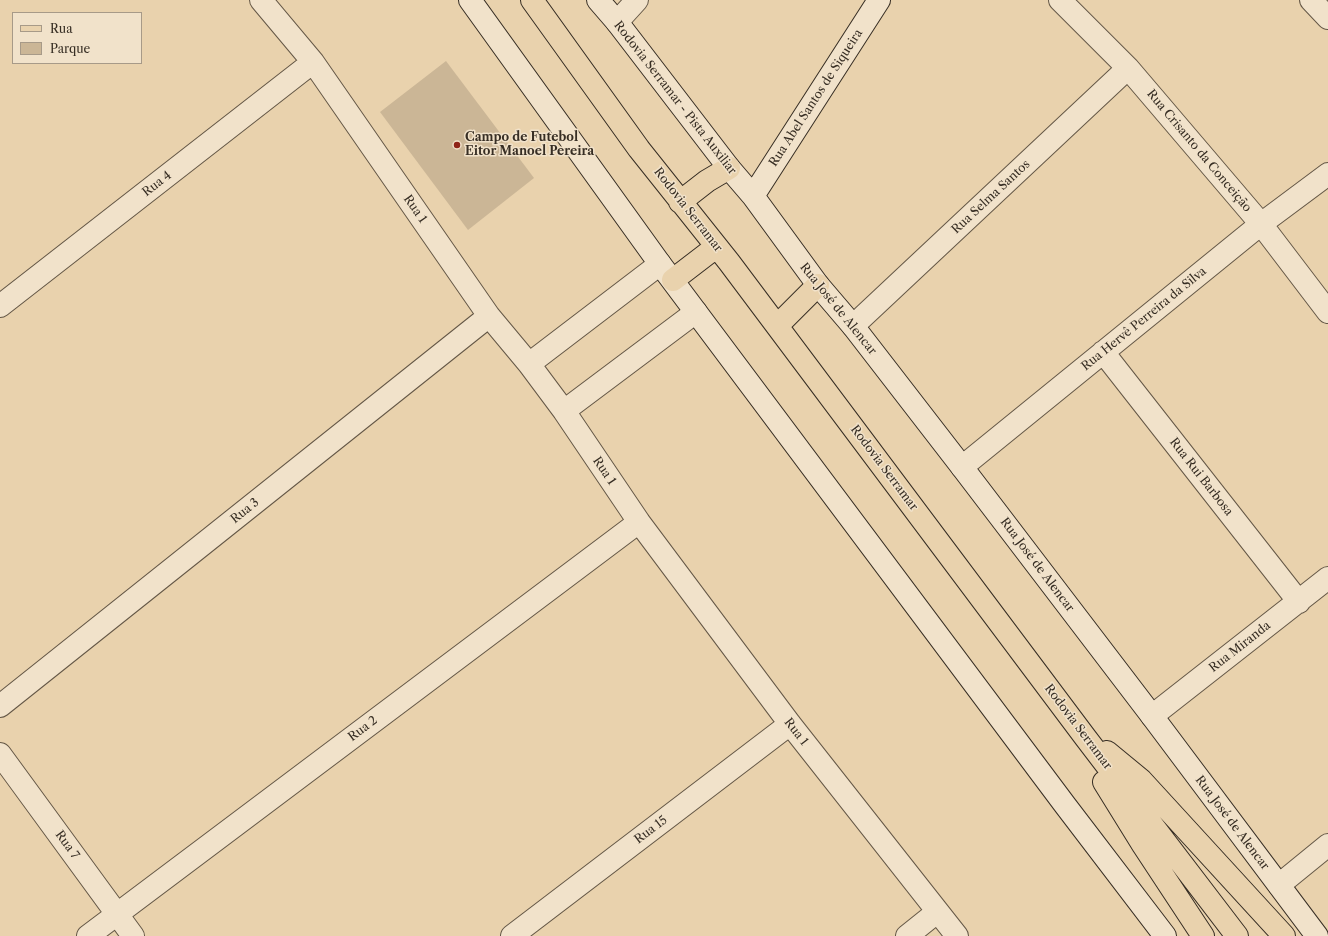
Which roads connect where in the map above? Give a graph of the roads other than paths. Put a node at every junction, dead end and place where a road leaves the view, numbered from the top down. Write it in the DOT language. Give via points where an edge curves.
graph roads {
  1 [pos="261,0"];
  2 [pos="470,0"];
  3 [pos="532,0"];
  4 [pos="598,0"];
  5 [pos="636,0"];
  6 [pos="879,0"];
  7 [pos="1060,0"];
  8 [pos="1311,0"];
  9 [pos="1328,18"];
  10 [pos="617,22"];
  11 [pos="313,62"];
  12 [pos="1128,68"];
  13 [pos="729,168"];
  14 [pos="1328,174"];
  15 [pos="753,196"];
  16 [pos="680,202"];
  17 [pos="1261,224"];
  18 [pos="716,247"];
  19 [pos="666,272"];
  20 [pos="818,286"];
  21 [pos="0,306"];
  22 [pos="696,312"];
  23 [pos="1328,312"];
  24 [pos="489,316"];
  25 [pos="777,326"];
  26 [pos="853,326"];
  27 [pos="1103,352"];
  28 [pos="529,364"];
  29 [pos="564,411"];
  30 [pos="962,467"];
  31 [pos="639,522"];
  32 [pos="1328,578"];
  33 [pos="1298,602"];
  34 [pos="0,706"];
  35 [pos="1152,716"];
  36 [pos="790,724"];
  37 [pos="1085,737"];
  38 [pos="0,754"];
  39 [pos="1328,845"];
  40 [pos="1279,886"];
  41 [pos="937,912"];
  42 [pos="117,914"];
  43 [pos="88,936"];
  44 [pos="133,936"];
  45 [pos="512,936"];
  46 [pos="907,936"];
  47 [pos="956,936"];
  48 [pos="1165,936"];
  49 [pos="1203,936"];
  50 [pos="1237,936"];
  51 [pos="1284,936"];
  52 [pos="1317,936"];
  1 -- 11 [label="street, Rua 1"];
  2 -- 19 [label="street"];
  3 -- 16 [label="main road, Rodovia Serramar"];
  4 -- 10 [label="street, Rodovia Serramar - Pista Auxiliar"];
  5 -- 10 [label="street"];
  6 -- 15 [label="street, Rua Abel Santos de Siqueira"];
  7 -- 12 [label="street, Rua Crisanto da Conceição"];
  8 -- 9 [label="street"];
  10 -- 13 [label="street, Rodovia Serramar - Pista Auxiliar"];
  11 -- 21 [label="street, Rua 4"];
  11 -- 24 [label="street, Rua 1"];
  12 -- 17 [label="street, Rua Crisanto da Conceição"];
  12 -- 26 [label="street, Rua Selma Santos"];
  13 -- 15 [label="street, Rodovia Serramar - Pista Auxiliar"];
  13 -- 16 [label="main road"];
  14 -- 17 [label="street, Rua Hervê Perreira da Silva"];
  15 -- 20 [label="street, Rua José de Alencar"];
  16 -- 18 [label="main road, Rodovia Serramar"];
  17 -- 23 [label="street, Rua Crisanto da Conceição"];
  17 -- 27 [label="street, Rua Hervê Perreira da Silva"];
  18 -- 19 [label="main road"];
  18 -- 25 [label="main road, Rodovia Serramar"];
  19 -- 22 [label="street"];
  19 -- 28 [label="street"];
  20 -- 25 [label="main road"];
  20 -- 26 [label="street, Rua José de Alencar"];
  22 -- 29 [label="street"];
  22 -- 48 [label="street"];
  24 -- 28 [label="street, Rua 1"];
  24 -- 34 [label="street, Rua 3"];
  25 -- 37 [label="main road, Rodovia Serramar"];
  26 -- 30 [label="street, Rua José de Alencar"];
  27 -- 30 [label="street, Rua Hervê Perreira da Silva"];
  27 -- 33 [label="street, Rua Rui Barbosa"];
  28 -- 29 [label="street, Rua 1"];
  29 -- 31 [label="street, Rua 1"];
  30 -- 35 [label="street, Rua José de Alencar"];
  31 -- 36 [label="street, Rua 1"];
  31 -- 42 [label="street, Rua 2"];
  32 -- 33 [label="street, Rua Miranda"];
  33 -- 35 [label="street, Rua Miranda"];
  35 -- 40 [label="street, Rua José de Alencar"];
  36 -- 41 [label="street, Rua 1"];
  36 -- 45 [label="street, Rua 15"];
  37 -- 49 [label="main road" via="1106,784"];
  37 -- 50 [label="main road, Rodovia Serramar"];
  37 -- 51 [label="main road" via="1141,780"];
  38 -- 42 [label="street, Rua 7"];
  39 -- 40 [label="street"];
  40 -- 52 [label="street, Rua José de Alencar"];
  41 -- 46 [label="street"];
  41 -- 47 [label="street, Rua 1"];
  42 -- 43 [label="street, Rua 2"];
  42 -- 44 [label="street, Rua 7"];
}
